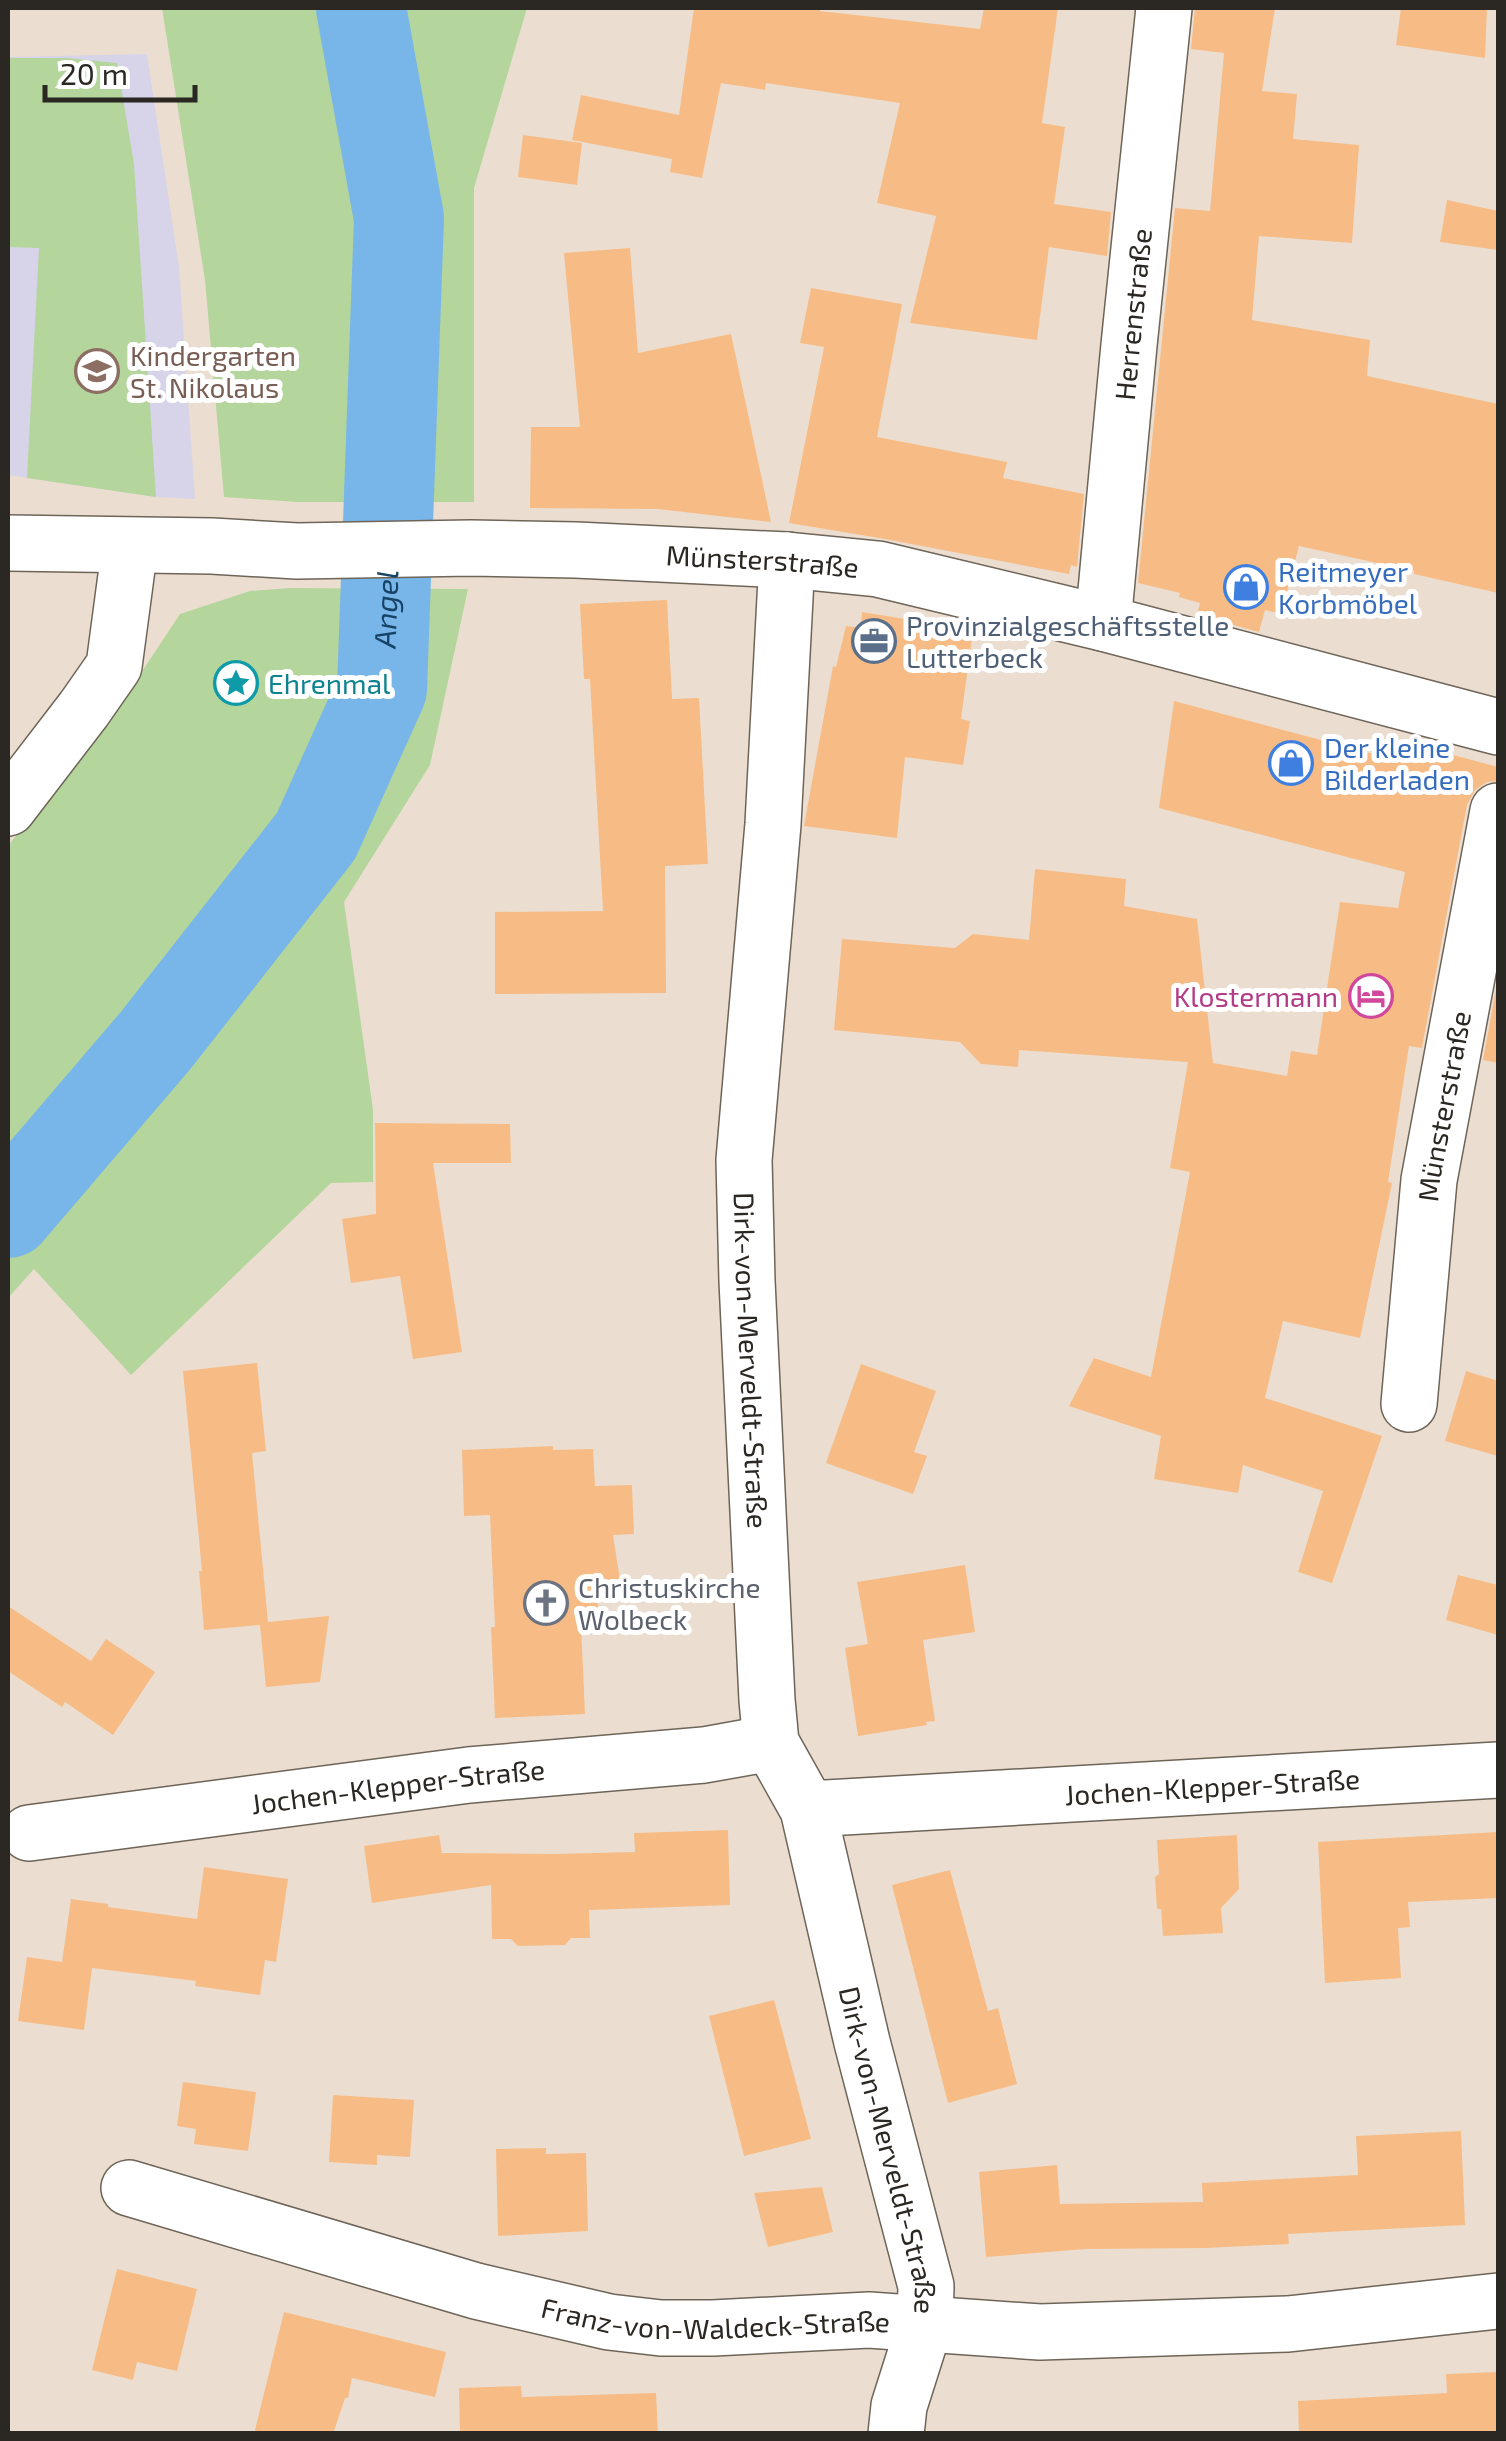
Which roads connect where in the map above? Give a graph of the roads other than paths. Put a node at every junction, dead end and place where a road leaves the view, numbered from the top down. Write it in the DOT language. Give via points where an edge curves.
graph roads {
  1 [pos="1164,8"];
  2 [pos="8,543"];
  3 [pos="130,546"];
  4 [pos="787,560"];
  5 [pos="1104,623"];
  6 [pos="1498,728"];
  7 [pos="8,808"];
  8 [pos="1498,811"];
  9 [pos="1409,1404"];
  10 [pos="771,1743"];
  11 [pos="1498,1770"];
  12 [pos="808,1809"];
  13 [pos="29,1833"];
  14 [pos="129,2188"];
  15 [pos="1498,2301"];
  16 [pos="925,2324"];
  17 [pos="896,2434"];
  1 -- 5 [label="street, Herrenstraße"];
  2 -- 3 [label="street, Münsterstraße"];
  3 -- 4 [label="street, Münsterstraße" via="576,550"];
  3 -- 7 [label="street" via="114,666"];
  4 -- 5 [label="street, Münsterstraße" via="878,569"];
  4 -- 10 [label="street, Dirk-von-Merveldt-Straße" via="744,1160"];
  5 -- 6 [label="street, Münsterstraße"];
  8 -- 9 [label="street, Münsterstraße" via="1429,1180"];
  10 -- 12 [label="street, Dirk-von-Merveldt-Straße"];
  10 -- 13 [label="street, Jochen-Klepper-Straße"];
  11 -- 12 [label="street, Jochen-Klepper-Straße"];
  12 -- 16 [label="street, Dirk-von-Merveldt-Straße" via="926,2286"];
  14 -- 16 [label="street, Franz-von-Waldeck-Straße" via="476,2292 609,2322 661,2328"];
  15 -- 16 [label="street, Franz-von-Waldeck-Straße" via="1288,2324 1040,2332"];
  16 -- 17 [label="street, Dirk-von-Merveldt-Straße"];
}
